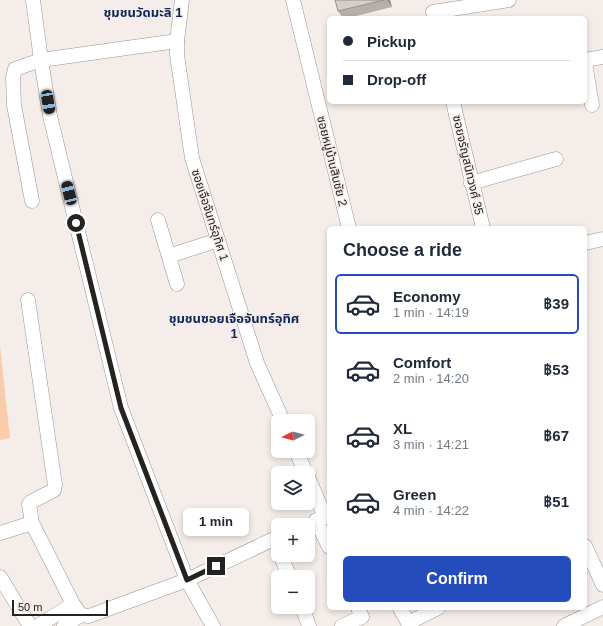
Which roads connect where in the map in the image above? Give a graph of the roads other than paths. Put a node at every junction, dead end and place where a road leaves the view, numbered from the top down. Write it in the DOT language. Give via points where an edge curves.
graph roads {
  1 [pos="33,0"];
  2 [pos="182,0"];
  3 [pos="293,0"];
  4 [pos="509,0"];
  5 [pos="432,10"];
  6 [pos="177,42"];
  7 [pos="603,57"];
  8 [pos="41,60"];
  9 [pos="587,61"];
  10 [pos="587,74"];
  11 [pos="453,104"];
  12 [pos="592,105"];
  13 [pos="556,159"];
  14 [pos="471,183"];
  15 [pos="32,201"];
  16 [pos="158,220"];
  17 [pos="349,226"];
  18 [pos="482,226"];
  19 [pos="603,239"];
  20 [pos="218,240"];
  21 [pos="587,243"];
  22 [pos="169,256"];
  23 [pos="177,284"];
  24 [pos="28,300"];
  25 [pos="280,414"];
  26 [pos="315,504"];
  27 [pos="319,519"];
  28 [pos="32,523"];
  29 [pos="0,533"];
  30 [pos="327,541"];
  31 [pos="271,545"];
  32 [pos="587,550"];
  33 [pos="0,576"];
  34 [pos="187,580"];
  35 [pos="603,585"];
  36 [pos="603,608"];
  37 [pos="77,610"];
  38 [pos="359,610"];
  39 [pos="401,610"];
  40 [pos="434,610"];
  41 [pos="305,614"];
  42 [pos="409,624"];
  43 [pos="567,625"];
  44 [pos="34,626"];
  45 [pos="64,626"];
  46 [pos="213,626"];
  47 [pos="309,626"];
  48 [pos="342,626"];
  1 -- 8 [label="street"];
  2 -- 6 [label="street, ซอยเจือจันทร์อุทิศ 1"];
  3 -- 17 [label="street, ซอยหมู่บ้านสินชัย 2"];
  4 -- 5 [label="street"];
  6 -- 8 [label="street"];
  6 -- 20 [label="street, ซอยเจือจันทร์อุทิศ 1" via="192,158"];
  7 -- 9 [label="street"];
  8 -- 15 [label="street" via="15,69 13,78 14,105"];
  8 -- 34 [label="street" via="50,116 121,408"];
  10 -- 12 [label="street"];
  11 -- 14 [label="street, ซอยจรัญสนิทวงศ์ 35"];
  13 -- 14 [label="street"];
  14 -- 18 [label="street, ซอยจรัญสนิทวงศ์ 35"];
  16 -- 22 [label="street"];
  19 -- 21 [label="street"];
  20 -- 22 [label="street"];
  20 -- 25 [label="street, ซอยเจือจันทร์อุทิศ 1" via="257,363"];
  22 -- 23 [label="street"];
  24 -- 28 [label="street" via="55,485 54,490 29,504"];
  26 -- 27 [label="street"];
  27 -- 30 [label="street"];
  28 -- 29 [label="street"];
  28 -- 37 [label="street"];
  31 -- 34 [label="street"];
  32 -- 35 [label="street"];
  33 -- 44 [label="street"];
  34 -- 37 [label="street" via="88,616"];
  34 -- 46 [label="street"];
  36 -- 43 [label="street"];
  37 -- 44 [label="street"];
  37 -- 45 [label="street"];
  38 -- 48 [label="street" via="362,616"];
  39 -- 42 [label="street"];
  40 -- 42 [label="street"];
  41 -- 47 [label="street"];
}
